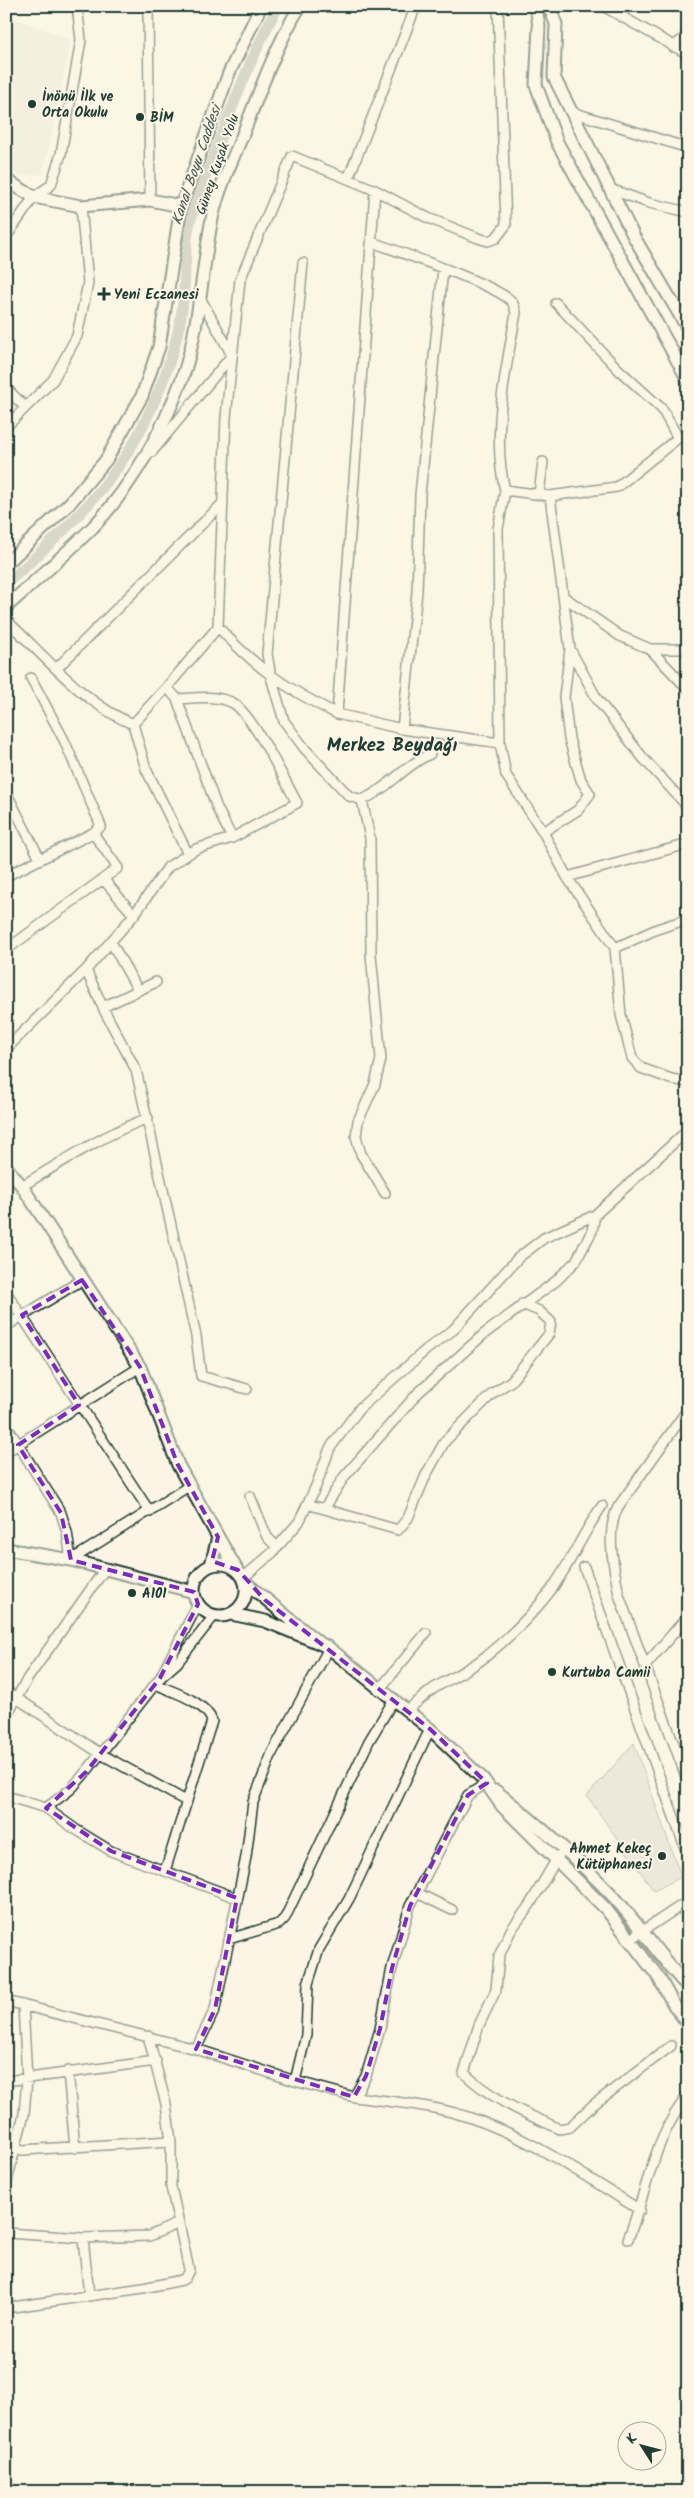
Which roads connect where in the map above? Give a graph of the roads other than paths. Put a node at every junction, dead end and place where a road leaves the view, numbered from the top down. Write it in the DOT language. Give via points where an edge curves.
graph roads {
  1 [pos="77,6"];
  2 [pos="148,6"];
  3 [pos="261,6"];
  4 [pos="300,6"];
  5 [pos="416,6"];
  6 [pos="498,6"];
  7 [pos="536,6"];
  8 [pos="550,6"];
  9 [pos="603,6"];
  10 [pos="688,35"];
  11 [pos="673,47"];
  12 [pos="688,54"];
  13 [pos="572,112"];
  14 [pos="688,148"];
  15 [pos="348,179"];
  16 [pos="6,180"];
  17 [pos="610,189"];
  18 [pos="375,190"];
  19 [pos="34,197"];
  20 [pos="150,200"];
  21 [pos="81,206"];
  22 [pos="181,206"];
  23 [pos="688,212"];
  24 [pos="6,237"];
  25 [pos="372,242"];
  26 [pos="303,263"];
  27 [pos="443,269"];
  28 [pos="199,296"];
  29 [pos="556,303"];
  30 [pos="687,325"];
  31 [pos="232,355"];
  32 [pos="688,380"];
  33 [pos="6,388"];
  34 [pos="25,407"];
  35 [pos="6,427"];
  36 [pos="688,434"];
  37 [pos="678,438"];
  38 [pos="543,462"];
  39 [pos="139,468"];
  40 [pos="505,490"];
  41 [pos="539,494"];
  42 [pos="550,496"];
  43 [pos="223,503"];
  44 [pos="6,564"];
  45 [pos="564,597"];
  46 [pos="6,607"];
  47 [pos="6,620"];
  48 [pos="218,627"];
  49 [pos="570,649"];
  50 [pos="650,649"];
  51 [pos="688,649"];
  52 [pos="57,668"];
  53 [pos="271,677"];
  54 [pos="31,678"];
  55 [pos="167,687"];
  56 [pos="688,689"];
  57 [pos="177,699"];
  58 [pos="337,714"];
  59 [pos="133,724"];
  60 [pos="402,729"];
  61 [pos="500,743"];
  62 [pos="430,754"];
  63 [pos="6,792"];
  64 [pos="362,800"];
  65 [pos="688,807"];
  66 [pos="543,832"];
  67 [pos="93,833"];
  68 [pos="232,838"];
  69 [pos="688,844"];
  70 [pos="188,854"];
  71 [pos="40,859"];
  72 [pos="6,876"];
  73 [pos="567,877"];
  74 [pos="104,880"];
  75 [pos="134,916"];
  76 [pos="688,919"];
  77 [pos="111,942"];
  78 [pos="616,948"];
  79 [pos="6,950"];
  80 [pos="86,970"];
  81 [pos="156,982"];
  82 [pos="138,990"];
  83 [pos="103,1007"];
  84 [pos="6,1049"];
  85 [pos="688,1082"];
  86 [pos="148,1118"];
  87 [pos="688,1130"];
  88 [pos="6,1167"];
  89 [pos="22,1186"];
  90 [pos="385,1193"];
  91 [pos="595,1215"];
  92 [pos="82,1280"];
  93 [pos="6,1292"];
  94 [pos="522,1304"];
  95 [pos="22,1316"];
  96 [pos="6,1326"];
  97 [pos="140,1367"];
  98 [pos="246,1389"];
  99 [pos="79,1405"];
  100 [pos="688,1409"];
  101 [pos="6,1425"];
  102 [pos="18,1445"];
  103 [pos="6,1452"];
  104 [pos="189,1486"];
  105 [pos="250,1496"];
  106 [pos="307,1504"];
  107 [pos="602,1506"];
  108 [pos="324,1509"];
  109 [pos="150,1512"];
  110 [pos="218,1537"];
  111 [pos="277,1547"];
  112 [pos="6,1549"];
  113 [pos="71,1560"];
  114 [pos="211,1565"];
  115 [pos="584,1567"];
  116 [pos="105,1569"];
  117 [pos="242,1576"];
  118 [pos="194,1592"];
  119 [pos="198,1604"];
  120 [pos="231,1614"];
  121 [pos="214,1616"];
  122 [pos="688,1616"];
  123 [pos="426,1633"];
  124 [pos="324,1645"];
  125 [pos="645,1666"];
  126 [pos="157,1681"];
  127 [pos="379,1690"];
  128 [pos="6,1691"];
  129 [pos="16,1697"];
  130 [pos="393,1701"];
  131 [pos="406,1711"];
  132 [pos="6,1716"];
  133 [pos="430,1729"];
  134 [pos="101,1754"];
  135 [pos="688,1782"];
  136 [pos="487,1784"];
  137 [pos="6,1796"];
  138 [pos="186,1801"];
  139 [pos="46,1808"];
  140 [pos="565,1846"];
  141 [pos="688,1856"];
  142 [pos="556,1861"];
  143 [pos="165,1871"];
  144 [pos="417,1892"];
  145 [pos="237,1898"];
  146 [pos="688,1901"];
  147 [pos="452,1910"];
  148 [pos="642,1932"];
  149 [pos="229,1940"];
  150 [pos="629,1940"];
  151 [pos="688,1987"];
  152 [pos="6,2001"];
  153 [pos="23,2005"];
  154 [pos="684,2009"];
  155 [pos="688,2024"];
  156 [pos="148,2036"];
  157 [pos="671,2046"];
  158 [pos="196,2049"];
  159 [pos="156,2061"];
  160 [pos="68,2071"];
  161 [pos="27,2079"];
  162 [pos="6,2081"];
  163 [pos="295,2081"];
  164 [pos="354,2096"];
  165 [pos="688,2096"];
  166 [pos="171,2141"];
  167 [pos="75,2148"];
  168 [pos="11,2151"];
  169 [pos="6,2185"];
  170 [pos="640,2210"];
  171 [pos="179,2223"];
  172 [pos="6,2233"];
  173 [pos="83,2238"];
  174 [pos="628,2239"];
  175 [pos="89,2295"];
  176 [pos="6,2308"];
  1 -- 19 [label="street" via="81,40 61,154 51,185"];
  2 -- 20 [label="street"];
  3 -- 22 [label="main road, Güney Kuşak Yolu" via="229,74"];
  4 -- 28 [label="main road, Güney Kuşak Yolu" via="273,58 226,176 212,218"];
  5 -- 15 [label="street"];
  6 -- 18 [label="street" via="506,225 501,234 488,241 478,238 428,218"];
  7 -- 32 [label="main road" via="539,27 536,85 557,142"];
  8 -- 13 [label="main road" via="556,24 554,77"];
  9 -- 11 [label="street"];
  10 -- 11 [label="street"];
  11 -- 12 [label="street"];
  13 -- 14 [label="street"];
  13 -- 17 [label="main road"];
  15 -- 18 [label="street"];
  15 -- 31 [label="street" via="292,156 240,280"];
  16 -- 19 [label="main road"];
  17 -- 23 [label="street"];
  17 -- 30 [label="main road" via="634,237"];
  18 -- 25 [label="street"];
  19 -- 21 [label="main road"];
  19 -- 24 [label="street"];
  20 -- 21 [label="main road"];
  20 -- 22 [label="main road"];
  21 -- 34 [label="street" via="88,283 77,336 53,380"];
  22 -- 44 [label="main road, Güney Kuşak Yolu" via="158,347 142,396 106,460 69,504"];
  25 -- 27 [label="street"];
  25 -- 58 [label="street"];
  26 -- 53 [label="street" via="267,654"];
  27 -- 40 [label="street" via="500,293 513,302 516,313 500,426 500,470"];
  27 -- 60 [label="street" via="420,495 417,592"];
  28 -- 31 [label="street"];
  28 -- 39 [label="main road, Güney Kuşak Yolu" via="182,379"];
  29 -- 37 [label="street" via="618,369 662,409"];
  31 -- 39 [label="street"];
  31 -- 43 [label="street"];
  33 -- 34 [label="street"];
  34 -- 35 [label="street"];
  36 -- 37 [label="street"];
  37 -- 42 [label="street" via="617,487"];
  38 -- 41 [label="street"];
  39 -- 46 [label="main road, Güney Kuşak Yolu" via="94,526"];
  40 -- 41 [label="street"];
  40 -- 61 [label="street" via="498,529"];
  41 -- 42 [label="street"];
  42 -- 45 [label="street"];
  43 -- 48 [label="street"];
  43 -- 52 [label="street"];
  45 -- 49 [label="street"];
  45 -- 50 [label="street" via="620,636"];
  47 -- 52 [label="street"];
  48 -- 53 [label="street"];
  48 -- 55 [label="street"];
  49 -- 65 [label="street" via="597,699 643,758"];
  49 -- 66 [label="street" via="564,697 570,739 581,780 590,794 578,810"];
  50 -- 51 [label="street"];
  50 -- 56 [label="street"];
  52 -- 59 [label="street" via="87,696"];
  53 -- 58 [label="street"];
  53 -- 64 [label="street" via="284,721 304,748 350,796"];
  54 -- 67 [label="street" via="64,740 101,826"];
  55 -- 57 [label="street"];
  55 -- 59 [label="street"];
  57 -- 68 [label="street" via="217,808"];
  57 -- 68 [label="street" via="206,697 232,702 248,717 298,803"];
  58 -- 60 [label="street"];
  59 -- 70 [label="street" via="146,769"];
  60 -- 61 [label="street"];
  61 -- 66 [label="street" via="506,775"];
  62 -- 64 [label="street" via="390,781 377,794"];
  63 -- 71 [label="street"];
  64 -- 90 [label="street" via="370,838 371,963 381,1059 375,1084 358,1121 356,1136 361,1154"];
  66 -- 73 [label="street"];
  67 -- 71 [label="street"];
  67 -- 74 [label="street" via="118,868"];
  68 -- 70 [label="street"];
  69 -- 73 [label="street"];
  70 -- 75 [label="street" via="168,867"];
  71 -- 72 [label="street"];
  73 -- 78 [label="street"];
  74 -- 75 [label="street"];
  74 -- 79 [label="street"];
  75 -- 77 [label="street"];
  76 -- 78 [label="street"];
  77 -- 80 [label="street"];
  77 -- 82 [label="street"];
  78 -- 85 [label="street" via="621,1015 632,1058 641,1068"];
  80 -- 83 [label="street"];
  80 -- 84 [label="street"];
  81 -- 82 [label="street"];
  82 -- 83 [label="street"];
  83 -- 86 [label="street" via="136,1070"];
  86 -- 89 [label="street" via="82,1149"];
  86 -- 98 [label="street" via="196,1336 201,1376"];
  87 -- 91 [label="street"];
  88 -- 89 [label="main road"];
  89 -- 92 [label="main road"];
  91 -- 94 [label="street" via="592,1231 576,1261 556,1281"];
  91 -- 106 [label="street" via="544,1238 518,1258 453,1330 360,1408 330,1448"];
  92 -- 95 [label="street"];
  92 -- 97 [label="main road"];
  93 -- 95 [label="street"];
  94 -- 108 [label="street" via="418,1393 344,1477"];
  94 -- 108 [label="street" via="539,1311 551,1322 549,1334 511,1381 493,1393 445,1441 408,1518 398,1530"];
  95 -- 96 [label="street"];
  95 -- 99 [label="street"];
  97 -- 99 [label="street"];
  97 -- 104 [label="main road"];
  99 -- 102 [label="street"];
  99 -- 109 [label="street"];
  100 -- 125 [label="street" via="618,1507 612,1525 619,1595"];
  101 -- 102 [label="street"];
  102 -- 103 [label="street"];
  102 -- 113 [label="street" via="61,1513"];
  104 -- 109 [label="street"];
  104 -- 110 [label="main road"];
  105 -- 111 [label="street" via="268,1537"];
  106 -- 108 [label="street"];
  106 -- 111 [label="street" via="299,1522"];
  107 -- 131 [label="street" via="548,1595 517,1628 462,1674 433,1689"];
  109 -- 113 [label="street"];
  110 -- 114 [label="main road"];
  110 -- 117 [label="main road"];
  111 -- 117 [label="street"];
  112 -- 113 [label="main road"];
  113 -- 116 [label="main road"];
  114 -- 117 [label="main road" via="222,1564"];
  114 -- 118 [label="main road" via="198,1575"];
  115 -- 141 [label="street"];
  116 -- 118 [label="main road"];
  116 -- 129 [label="street"];
  117 -- 120 [label="main road" via="246,1595 243,1603"];
  117 -- 124 [label="main road"];
  118 -- 119 [label="main road"];
  119 -- 121 [label="main road"];
  119 -- 126 [label="street"];
  120 -- 121 [label="main road"];
  120 -- 124 [label="main road" via="265,1621"];
  121 -- 126 [label="street" via="177,1663"];
  122 -- 125 [label="street"];
  123 -- 127 [label="street"];
  124 -- 127 [label="main road"];
  124 -- 145 [label="street" via="272,1753 253,1802"];
  125 -- 135 [label="street"];
  126 -- 134 [label="street"];
  126 -- 138 [label="street" via="209,1713 212,1721"];
  127 -- 130 [label="main road"];
  128 -- 129 [label="street"];
  129 -- 132 [label="street"];
  129 -- 134 [label="street"];
  130 -- 131 [label="main road"];
  130 -- 149 [label="street" via="369,1741 285,1918 279,1924"];
  131 -- 133 [label="main road"];
  133 -- 136 [label="main road"];
  133 -- 163 [label="street" via="348,1898 318,1949 308,1984 306,2035"];
  134 -- 138 [label="street"];
  134 -- 139 [label="street" via="71,1789"];
  136 -- 140 [label="main road"];
  136 -- 142 [label="main road" via="502,1806"];
  136 -- 144 [label="street" via="468,1795"];
  137 -- 139 [label="street"];
  138 -- 143 [label="street"];
  139 -- 143 [label="street" via="111,1851"];
  140 -- 142 [label="street"];
  140 -- 148 [label="main road"];
  142 -- 150 [label="main road" via="606,1909"];
  142 -- 157 [label="street" via="511,1930 499,1956 496,1990 479,2025 464,2073 481,2089 505,2104 560,2129 570,2128 593,2105"];
  143 -- 145 [label="street"];
  144 -- 147 [label="street"];
  144 -- 164 [label="street" via="392,1968 372,2058"];
  145 -- 149 [label="street"];
  146 -- 148 [label="street"];
  148 -- 150 [label="street"];
  148 -- 151 [label="main road"];
  149 -- 158 [label="street" via="215,2009"];
  150 -- 154 [label="main road" via="659,1978 674,2005"];
  152 -- 153 [label="street"];
  153 -- 156 [label="street"];
  153 -- 161 [label="street"];
  154 -- 155 [label="main road"];
  156 -- 158 [label="street"];
  156 -- 159 [label="street"];
  158 -- 163 [label="street"];
  159 -- 160 [label="street"];
  159 -- 166 [label="street"];
  160 -- 161 [label="street"];
  160 -- 167 [label="street"];
  161 -- 162 [label="street"];
  161 -- 168 [label="street" via="24,2114"];
  163 -- 164 [label="street"];
  164 -- 170 [label="street" via="455,2113 502,2131 538,2147"];
  165 -- 170 [label="street" via="678,2107 660,2144"];
  166 -- 167 [label="street"];
  166 -- 171 [label="street" via="171,2187"];
  167 -- 168 [label="street"];
  168 -- 169 [label="street"];
  170 -- 174 [label="street"];
  171 -- 173 [label="street" via="150,2236"];
  171 -- 175 [label="street" via="188,2270 186,2278"];
  172 -- 173 [label="street"];
  173 -- 175 [label="street"];
  175 -- 176 [label="street"];
}
